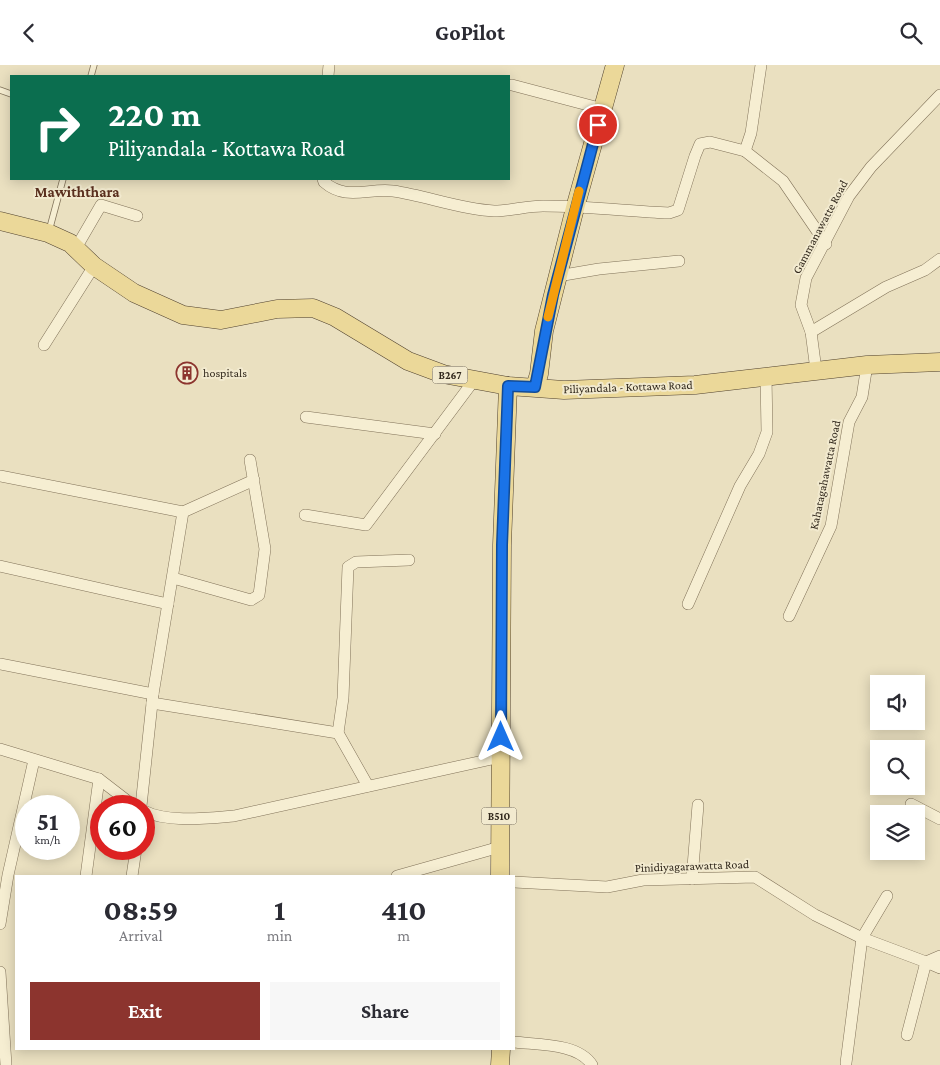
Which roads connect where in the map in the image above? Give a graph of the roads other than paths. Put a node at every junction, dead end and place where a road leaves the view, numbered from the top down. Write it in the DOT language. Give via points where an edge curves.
graph roads {
  1 [pos="615,65"];
  2 [pos="761,65"];
  3 [pos="512,85"];
  4 [pos="940,95"];
  5 [pos="602,109"];
  6 [pos="746,151"];
  7 [pos="63,180"];
  8 [pos="323,180"];
  9 [pos="575,208"];
  10 [pos="136,216"];
  11 [pos="0,221"];
  12 [pos="48,233"];
  13 [pos="826,243"];
  14 [pos="76,248"];
  15 [pos="940,259"];
  16 [pos="680,261"];
  17 [pos="94,266"];
  18 [pos="558,276"];
  19 [pos="811,332"];
  20 [pos="44,345"];
  21 [pos="940,362"];
  22 [pos="867,365"];
  23 [pos="816,370"];
  24 [pos="766,376"];
  25 [pos="475,379"];
  26 [pos="508,386"];
  27 [pos="535,387"];
  28 [pos="306,417"];
  29 [pos="435,434"];
  30 [pos="250,460"];
  31 [pos="0,476"];
  32 [pos="254,480"];
  33 [pos="184,512"];
  34 [pos="305,515"];
  35 [pos="409,561"];
  36 [pos="0,566"];
  37 [pos="173,578"];
  38 [pos="168,604"];
  39 [pos="688,604"];
  40 [pos="789,616"];
  41 [pos="0,664"];
  42 [pos="153,699"];
  43 [pos="338,733"];
  44 [pos="1,753"];
  45 [pos="501,757"];
  46 [pos="34,759"];
  47 [pos="99,779"];
  48 [pos="368,787"];
  49 [pos="120,795"];
  50 [pos="142,795"];
  51 [pos="911,804"];
  52 [pos="698,805"];
  53 [pos="155,815"];
  54 [pos="940,819"];
  55 [pos="500,847"];
  56 [pos="134,860"];
  57 [pos="86,875"];
  58 [pos="132,875"];
  59 [pos="401,875"];
  60 [pos="500,875"];
  61 [pos="692,879"];
  62 [pos="515,882"];
  63 [pos="887,896"];
  64 [pos="0,924"];
  65 [pos="862,938"];
  66 [pos="940,956"];
  67 [pos="926,962"];
  68 [pos="940,968"];
  69 [pos="0,972"];
  70 [pos="907,1035"];
  71 [pos="515,1042"];
  72 [pos="502,1050"];
  73 [pos="846,1063"];
  74 [pos="6,1065"];
  75 [pos="500,1065"];
  76 [pos="592,1065"];
  1 -- 5 [label="main road"];
  2 -- 6 [label="street"];
  3 -- 5 [label="street"];
  4 -- 13 [label="street, Gammanawatte Road" via="871,167 850,196"];
  5 -- 9 [label="main road"];
  6 -- 9 [label="street" via="710,142 700,144 678,210 669,213"];
  6 -- 13 [label="street" via="783,181"];
  7 -- 12 [label="lane"];
  8 -- 9 [label="street" via="333,191 390,191 463,208 496,211 542,206"];
  9 -- 18 [label="main road"];
  10 -- 14 [label="street" via="101,205"];
  11 -- 12 [label="main road, Piliyandala - Kottawa Road / B267"];
  12 -- 14 [label="main road, Piliyandala - Kottawa Road / B267"];
  13 -- 19 [label="street, Gammanawatte Road" via="806,278 801,305"];
  14 -- 17 [label="main road, Piliyandala - Kottawa Road / B267"];
  15 -- 19 [label="street"];
  16 -- 18 [label="street"];
  17 -- 20 [label="street"];
  17 -- 25 [label="main road, Piliyandala - Kottawa Road / B267" via="134,293 182,315 221,320 277,309 313,308 335,317 408,361 443,373"];
  18 -- 27 [label="main road" via="544,331"];
  19 -- 23 [label="street, Gammanawatte Road"];
  21 -- 22 [label="main road, Piliyandala - Kottawa Road / B267"];
  22 -- 23 [label="main road, Piliyandala - Kottawa Road / B267"];
  22 -- 40 [label="street, Kahatagahawatta Road" via="862,397 849,422 831,527"];
  23 -- 24 [label="main road, Piliyandala - Kottawa Road / B267"];
  24 -- 27 [label="main road, Piliyandala - Kottawa Road / B267" via="695,385 564,390"];
  24 -- 39 [label="street" via="767,432"];
  25 -- 26 [label="main road, Piliyandala - Kottawa Road / B267"];
  25 -- 29 [label="street"];
  26 -- 27 [label="main road, Piliyandala - Kottawa Road / B267"];
  26 -- 45 [label="main road, B510" via="502,545"];
  28 -- 29 [label="street"];
  29 -- 34 [label="street" via="366,525"];
  30 -- 32 [label="street"];
  31 -- 33 [label="street"];
  32 -- 33 [label="street"];
  32 -- 37 [label="street" via="265,549 259,595 251,600"];
  33 -- 37 [label="street"];
  35 -- 43 [label="street" via="356,562 348,567 343,698"];
  36 -- 38 [label="street"];
  37 -- 38 [label="street"];
  38 -- 42 [label="street"];
  41 -- 42 [label="street"];
  42 -- 43 [label="street"];
  42 -- 50 [label="street"];
  43 -- 48 [label="street"];
  44 -- 46 [label="street"];
  45 -- 48 [label="street"];
  45 -- 55 [label="main road, B510"];
  46 -- 47 [label="street"];
  46 -- 64 [label="street"];
  47 -- 49 [label="street"];
  47 -- 57 [label="street"];
  48 -- 53 [label="street" via="234,816 200,819"];
  51 -- 54 [label="street"];
  52 -- 61 [label="street"];
  55 -- 59 [label="street"];
  55 -- 60 [label="main road, B510"];
  56 -- 58 [label="street"];
  61 -- 62 [label="street, Pinidiyagarawatta Road" via="643,880 608,887"];
  61 -- 65 [label="street, Pinidiyagarawatta Road" via="755,877 815,915"];
  63 -- 65 [label="street"];
  65 -- 67 [label="street, Pinidiyagarawatta Road"];
  65 -- 73 [label="street"];
  66 -- 67 [label="street"];
  67 -- 68 [label="street, Pinidiyagarawatta Road"];
  67 -- 70 [label="street"];
  69 -- 74 [label="street"];
  71 -- 76 [label="street" via="572,1050"];
  72 -- 75 [label="main road"];
}
